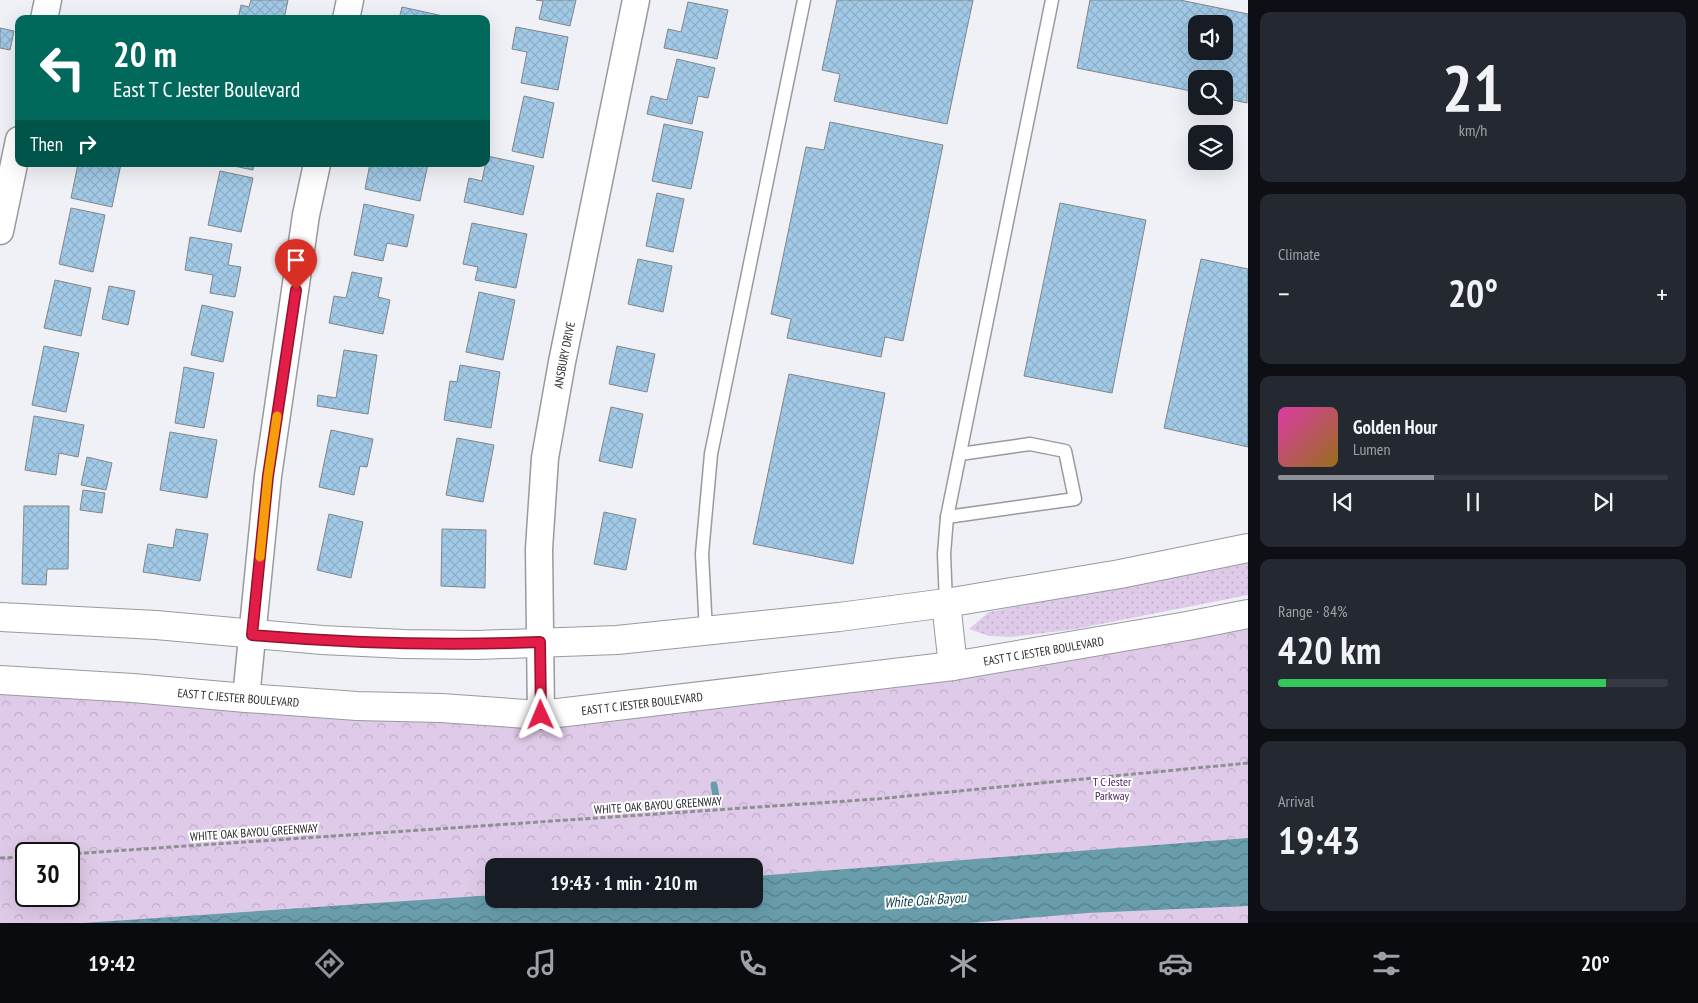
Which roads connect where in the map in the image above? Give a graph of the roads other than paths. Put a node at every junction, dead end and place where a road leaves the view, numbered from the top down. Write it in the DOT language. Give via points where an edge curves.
graph roads {
  1 [pos="48,0"];
  2 [pos="350,0"];
  3 [pos="636,0"];
  4 [pos="804,0"];
  5 [pos="1052,0"];
  6 [pos="45,15"];
  7 [pos="347,15"];
  8 [pos="15,159"];
  9 [pos="316,167"];
  10 [pos="0,231"];
  11 [pos="960,454"];
  12 [pos="947,517"];
  13 [pos="1248,548"];
  14 [pos="946,603"];
  15 [pos="1248,614"];
  16 [pos="0,617"];
  17 [pos="706,632"];
  18 [pos="252,635"];
  19 [pos="540,642"];
  20 [pos="953,666"];
  21 [pos="0,680"];
  22 [pos="246,698"];
  23 [pos="541,715"];
  1 -- 6 [label="street"];
  2 -- 7 [label="street"];
  3 -- 19 [label="street, ANSBURY DRIVE" via="545,458 538,549"];
  4 -- 17 [label="lane" via="711,454 702,554"];
  5 -- 11 [label="lane"];
  8 -- 10 [label="street"];
  9 -- 18 [label="street" via="306,216 268,476"];
  11 -- 12 [label="lane"];
  11 -- 12 [label="lane" via="1030,444 1065,451 1075,499"];
  12 -- 14 [label="lane" via="944,554"];
  13 -- 14 [label="street" via="1120,574"];
  14 -- 17 [label="street"];
  14 -- 20 [label="street"];
  15 -- 20 [label="street, EAST T C JESTER BOULEVARD"];
  16 -- 18 [label="street"];
  17 -- 19 [label="street" via="617,640"];
  18 -- 19 [label="street" via="413,644"];
  18 -- 22 [label="street"];
  19 -- 23 [label="street, ANSBURY DRIVE"];
  20 -- 23 [label="street, EAST T C JESTER BOULEVARD"];
  21 -- 22 [label="street, EAST T C JESTER BOULEVARD"];
  22 -- 23 [label="street, EAST T C JESTER BOULEVARD"];
}
